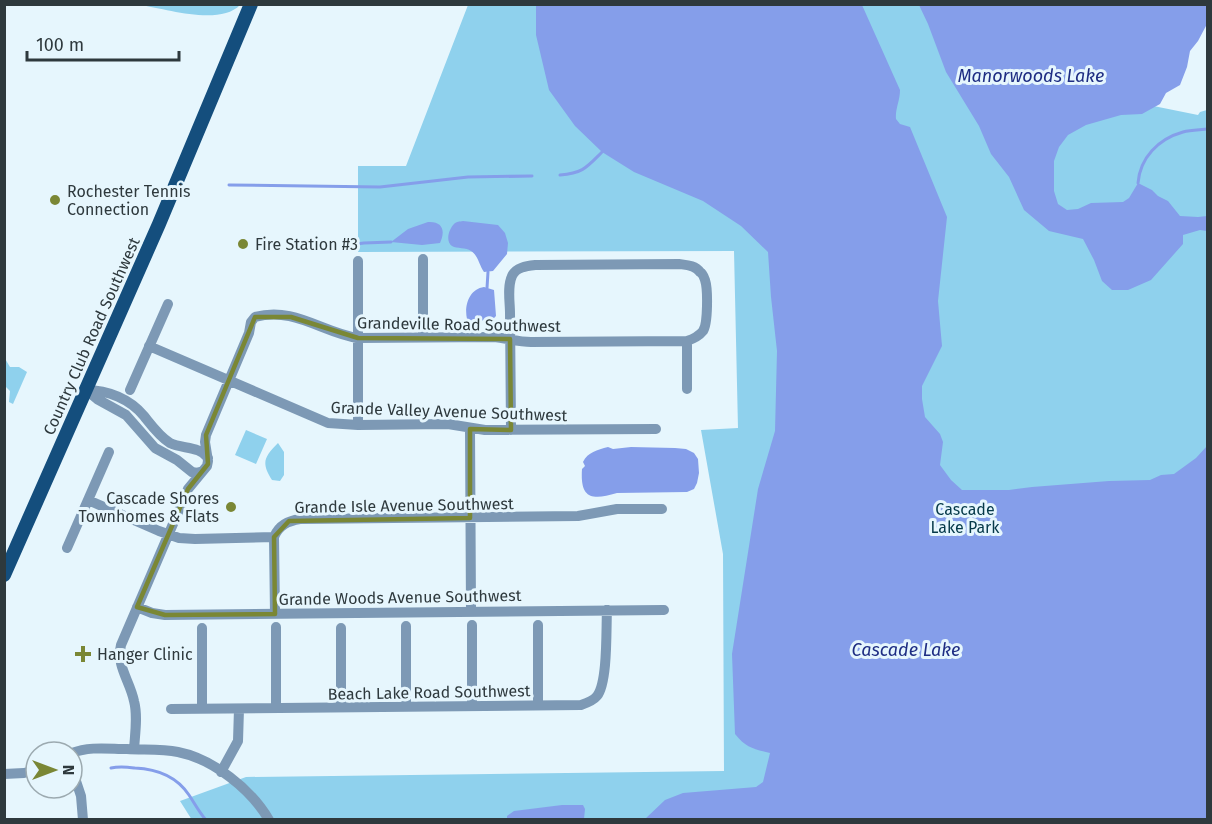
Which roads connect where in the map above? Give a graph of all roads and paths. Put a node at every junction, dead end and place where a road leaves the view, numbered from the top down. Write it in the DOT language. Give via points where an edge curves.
graph roads {
  1 [pos="251,4"];
  2 [pos="423,259"];
  3 [pos="358,261"];
  4 [pos="168,304"];
  5 [pos="423,337"];
  6 [pos="358,338"];
  7 [pos="510,339"];
  8 [pos="687,341"];
  9 [pos="149,346"];
  10 [pos="229,381"];
  11 [pos="687,389"];
  12 [pos="86,390"];
  13 [pos="130,390"];
  14 [pos="150,423"];
  15 [pos="358,425"];
  16 [pos="470,428"];
  17 [pos="656,429"];
  18 [pos="511,430"];
  19 [pos="140,432"];
  20 [pos="206,435"];
  21 [pos="194,450"];
  22 [pos="109,452"];
  23 [pos="208,458"];
  24 [pos="187,468"];
  25 [pos="203,471"];
  26 [pos="188,489"];
  27 [pos="88,500"];
  28 [pos="662,509"];
  29 [pos="470,518"];
  30 [pos="169,534"];
  31 [pos="274,537"];
  32 [pos="67,548"];
  33 [pos="4,575"];
  34 [pos="137,607"];
  35 [pos="607,610"];
  36 [pos="664,610"];
  37 [pos="471,611"];
  38 [pos="275,614"];
  39 [pos="538,625"];
  40 [pos="406,626"];
  41 [pos="472,626"];
  42 [pos="276,627"];
  43 [pos="202,628"];
  44 [pos="341,628"];
  45 [pos="538,705"];
  46 [pos="472,706"];
  47 [pos="341,707"];
  48 [pos="406,707"];
  49 [pos="202,708"];
  50 [pos="276,708"];
  51 [pos="171,709"];
  52 [pos="240,709"];
  53 [pos="84,749"];
  54 [pos="134,750"];
  55 [pos="221,772"];
  56 [pos="24,773"];
  57 [pos="4,774"];
  58 [pos="81,800"];
  59 [pos="83,819"];
  60 [pos="269,819"];
  1 -- 12 [label="main road, Country Club Road Southwest"];
  2 -- 5 [label="street"];
  3 -- 6 [label="street"];
  4 -- 9 [label="street"];
  5 -- 6 [label="street, Grandeville Road Southwest"];
  5 -- 7 [label="street, Grandeville Road Southwest"];
  6 -- 10 [label="street, Grandeville Road Southwest" via="291,317 255,317"];
  6 -- 15 [label="street"];
  7 -- 8 [label="street, Grandeville Road Southwest"];
  7 -- 8 [label="street" via="510,283 515,272 524,267 679,264 698,269 706,285 705,327"];
  7 -- 18 [label="street"];
  8 -- 11 [label="street"];
  9 -- 10 [label="street, Grande Valley Avenue Southwest"];
  9 -- 13 [label="street"];
  10 -- 15 [label="street, Grande Valley Avenue Southwest" via="325,422"];
  10 -- 20 [label="street, Grandeville Road Southwest"];
  12 -- 14 [label="street" via="101,390 123,399"];
  12 -- 19 [label="street" via="126,415"];
  12 -- 33 [label="main road, Country Club Road Southwest"];
  14 -- 19 [label="street"];
  14 -- 21 [label="street" via="172,444"];
  15 -- 16 [label="street, Grande Valley Avenue Southwest" via="448,424"];
  16 -- 18 [label="street, Grande Valley Avenue Southwest"];
  16 -- 29 [label="street"];
  17 -- 18 [label="street, Grande Valley Avenue Southwest"];
  19 -- 24 [label="street" via="155,448"];
  20 -- 21 [label="street, Grandeville Road Southwest"];
  20 -- 23 [label="street, Grandeville Road Southwest"];
  21 -- 23 [label="street"];
  21 -- 24 [label="street, Grandeville Road Southwest" via="185,459"];
  22 -- 27 [label="street"];
  23 -- 25 [label="street, Grandeville Road Southwest"];
  24 -- 25 [label="street" via="194,473"];
  24 -- 26 [label="street, Grandeville Road Southwest"];
  25 -- 26 [label="street, Grandeville Road Southwest"];
  26 -- 30 [label="street, Grandeville Road Southwest"];
  27 -- 30 [label="street"];
  27 -- 32 [label="street"];
  28 -- 29 [label="street, Grande Isle Avenue Southwest" via="612,509 578,516"];
  29 -- 31 [label="street, Grande Isle Avenue Southwest" via="295,520 284,524"];
  29 -- 37 [label="street"];
  30 -- 31 [label="street" via="195,539"];
  30 -- 34 [label="street, Grandeville Road Southwest"];
  31 -- 38 [label="street"];
  34 -- 38 [label="street, Grande Woods Avenue Southwest" via="165,615"];
  34 -- 54 [label="street, Grandeville Road Southwest" via="119,655 135,705"];
  35 -- 36 [label="street, Grande Woods Avenue Southwest"];
  35 -- 37 [label="street, Grande Woods Avenue Southwest"];
  35 -- 45 [label="street, Beach Lake Road Southwest" via="603,679 597,696 581,705"];
  37 -- 38 [label="street, Grande Woods Avenue Southwest"];
  39 -- 45 [label="street"];
  40 -- 48 [label="street"];
  41 -- 46 [label="street"];
  42 -- 50 [label="street"];
  43 -- 49 [label="street"];
  44 -- 47 [label="street"];
  45 -- 46 [label="street, Beach Lake Road Southwest"];
  46 -- 48 [label="street, Beach Lake Road Southwest"];
  47 -- 48 [label="street, Beach Lake Road Southwest"];
  47 -- 50 [label="street, Beach Lake Road Southwest"];
  49 -- 51 [label="street, Beach Lake Road Southwest"];
  49 -- 52 [label="street, Beach Lake Road Southwest"];
  50 -- 52 [label="street, Beach Lake Road Southwest"];
  52 -- 55 [label="street" via="238,741"];
  53 -- 54 [label="street"];
  54 -- 55 [label="street" via="182,753"];
  55 -- 60 [label="street" via="257,802"];
  56 -- 57 [label="street"];
  58 -- 59 [label="street"];
}
